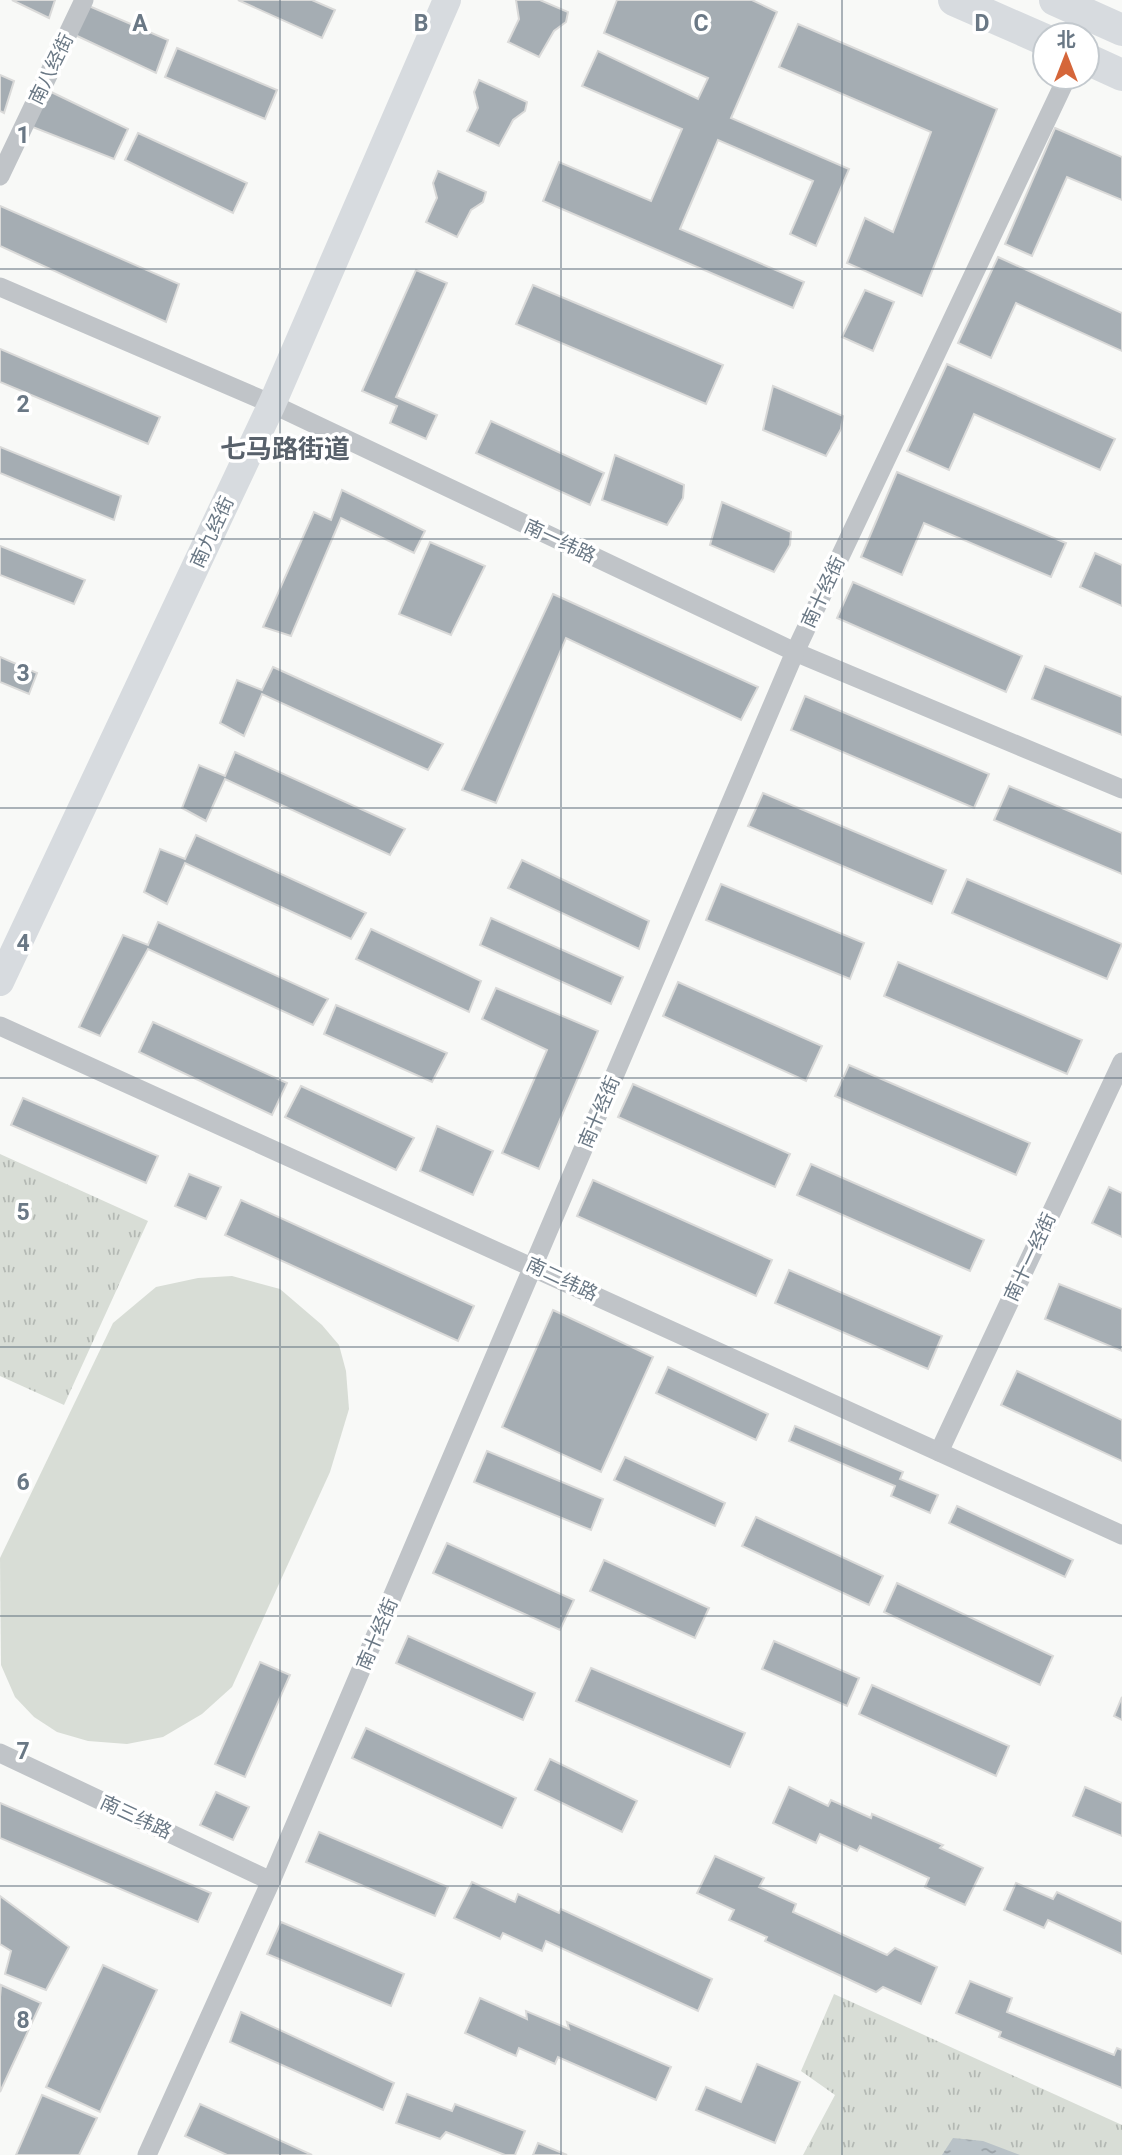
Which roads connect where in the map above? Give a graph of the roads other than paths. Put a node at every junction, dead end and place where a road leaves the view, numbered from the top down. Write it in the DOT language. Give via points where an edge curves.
graph roads {
  1 [pos="84,0"];
  2 [pos="447,0"];
  3 [pos="954,0"];
  4 [pos="1055,0"];
  5 [pos="1122,30"];
  6 [pos="1031,34"];
  7 [pos="1101,65"];
  8 [pos="1122,75"];
  9 [pos="1061,91"];
  10 [pos="0,176"];
  11 [pos="0,287"];
  12 [pos="272,404"];
  13 [pos="794,652"];
  14 [pos="1122,789"];
  15 [pos="0,982"];
  16 [pos="0,1026"];
  17 [pos="1122,1062"];
  18 [pos="533,1265"];
  19 [pos="939,1452"];
  20 [pos="1122,1535"];
  21 [pos="0,1753"];
  22 [pos="271,1881"];
  23 [pos="147,2155"];
  1 -- 10 [label="street, 南八经街"];
  2 -- 12 [label="main road, 南九经街"];
  3 -- 6 [label="main road"];
  4 -- 5 [label="main road"];
  7 -- 8 [label="main road"];
  9 -- 13 [label="street, 南十经街"];
  11 -- 12 [label="street, 南一纬路"];
  12 -- 13 [label="street, 南一纬路"];
  12 -- 15 [label="main road, 南九经街"];
  13 -- 14 [label="street, 南一纬路"];
  13 -- 18 [label="street, 南十经街"];
  16 -- 18 [label="street, 南二纬路"];
  17 -- 19 [label="street, 南十一经街"];
  18 -- 19 [label="street, 南二纬路"];
  18 -- 22 [label="street, 南十经街"];
  19 -- 20 [label="street, 南二纬路"];
  21 -- 22 [label="street, 南三纬路"];
  22 -- 23 [label="street, 南十经街"];
}
